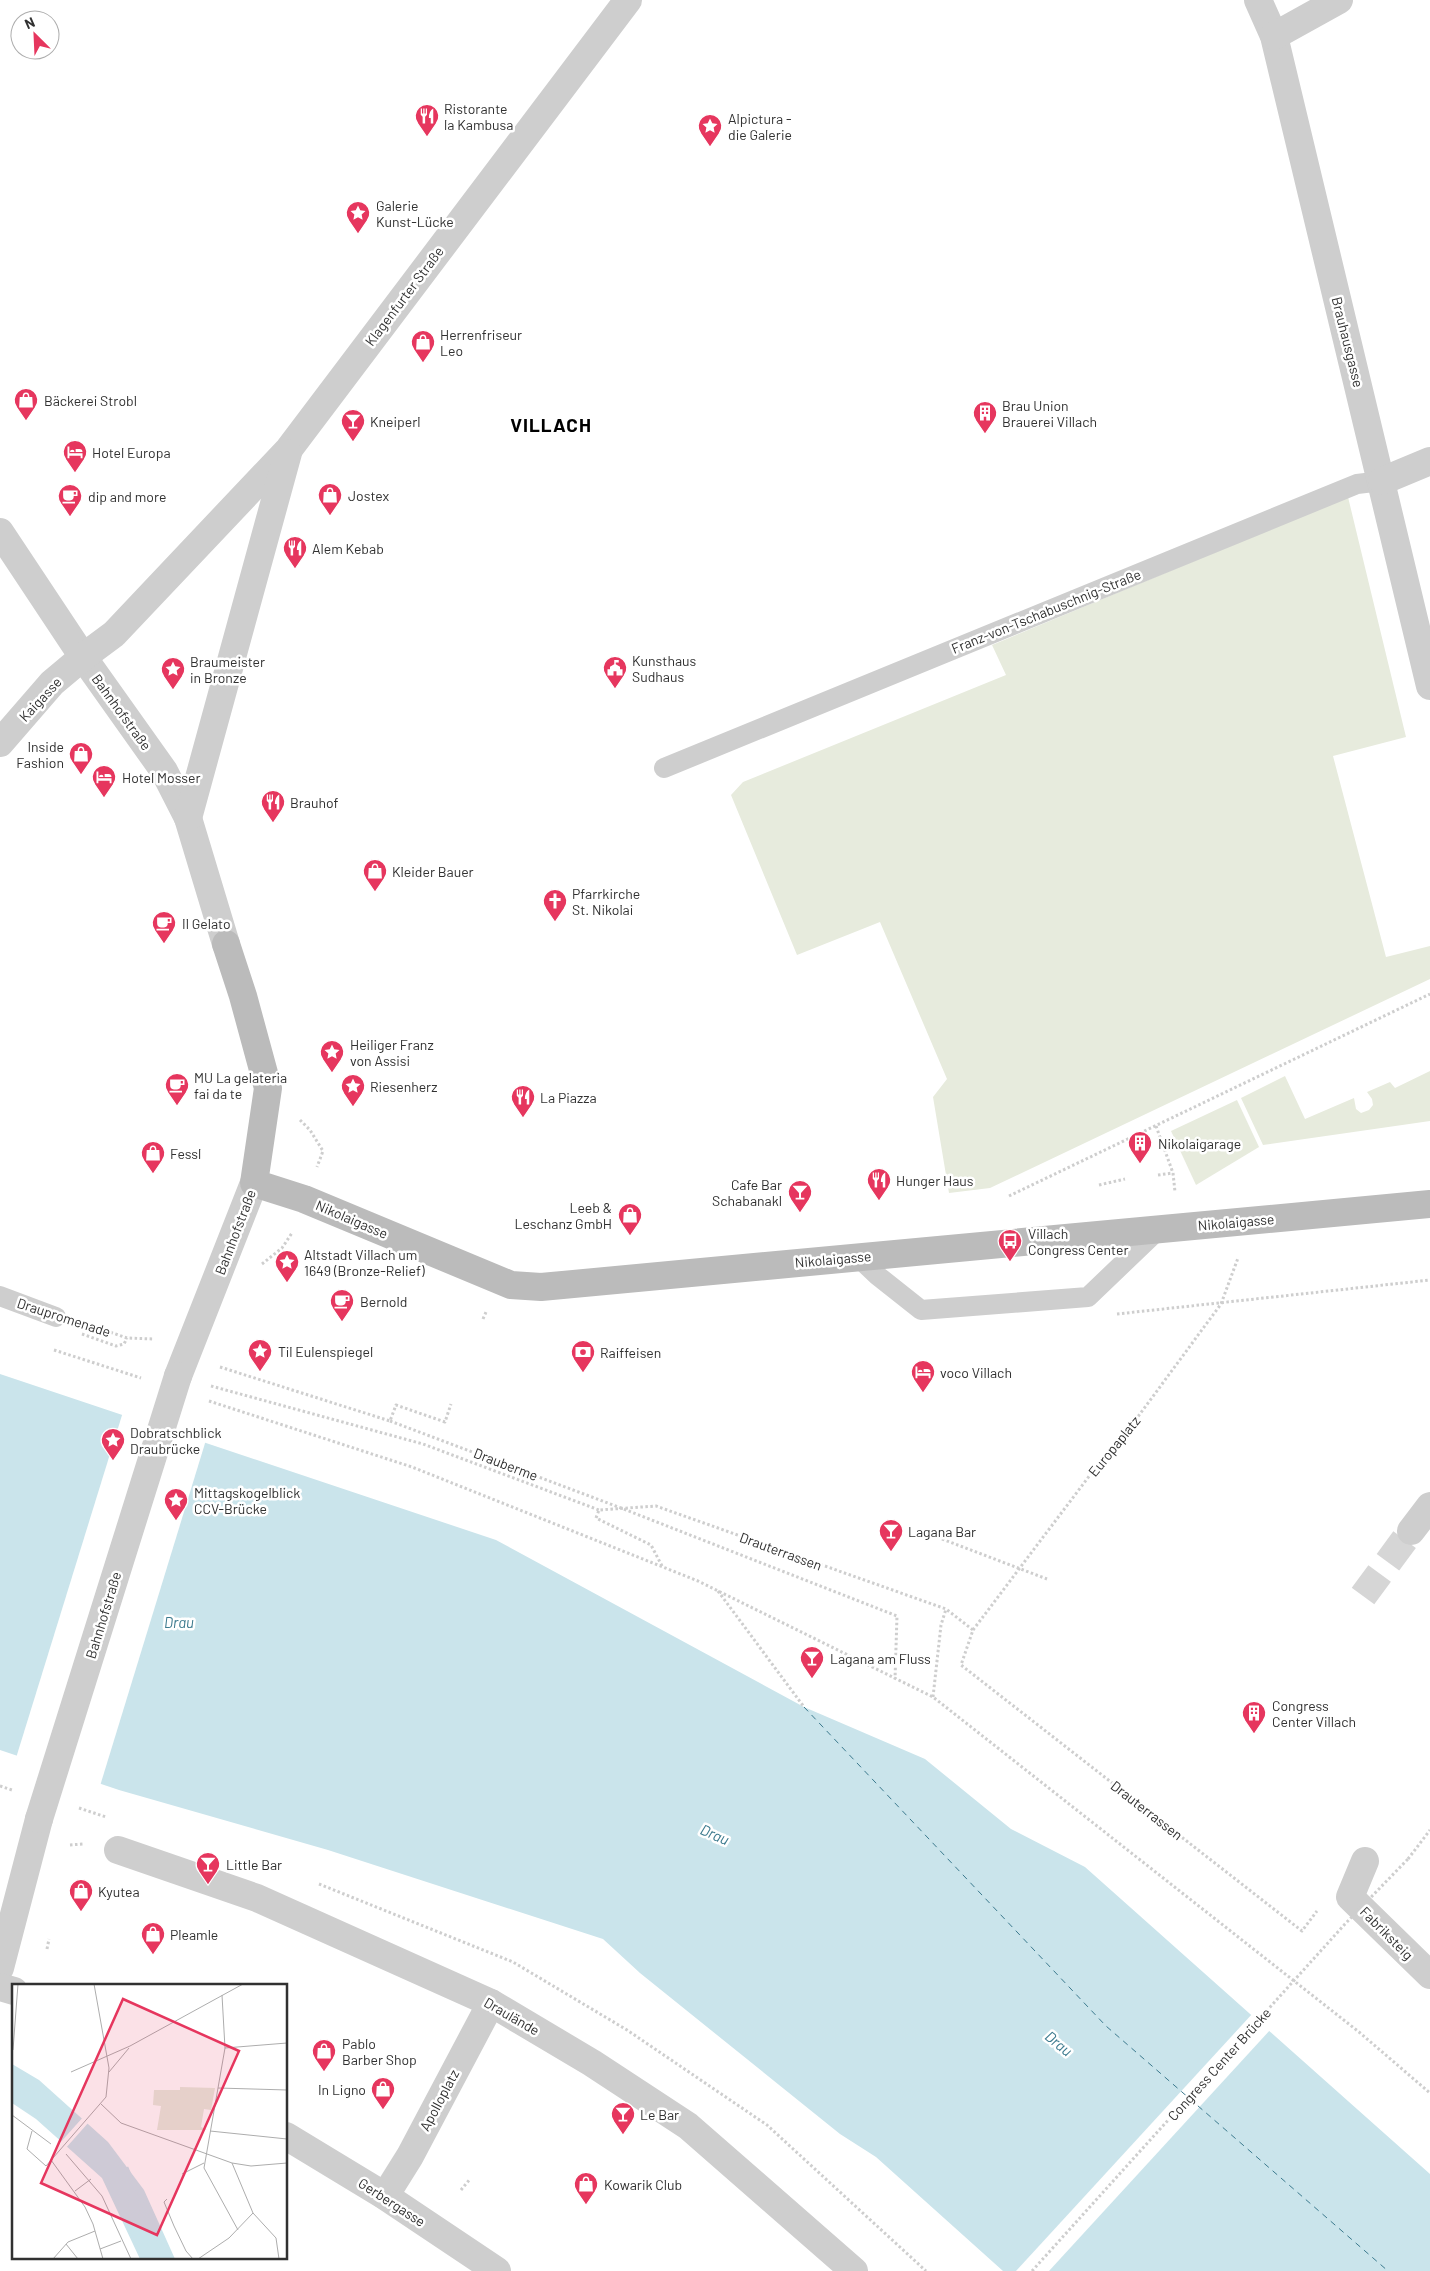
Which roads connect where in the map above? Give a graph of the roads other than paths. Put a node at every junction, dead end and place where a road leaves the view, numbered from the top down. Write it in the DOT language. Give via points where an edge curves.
graph roads {
  1 [pos="628,0"];
  2 [pos="1258,0"];
  3 [pos="1340,0"];
  4 [pos="1274,36"];
  5 [pos="289,449"];
  6 [pos="1430,461"];
  7 [pos="1382,481"];
  8 [pos="0,532"];
  9 [pos="83,657"];
  10 [pos="1430,686"];
  11 [pos="0,743"];
  12 [pos="664,768"];
  13 [pos="188,818"];
  14 [pos="254,1183"];
  15 [pos="1430,1204"];
  16 [pos="1160,1228"];
  17 [pos="858,1257"];
  18 [pos="0,1296"];
  19 [pos="56,1317"];
  20 [pos="1430,1506"];
  21 [pos="1411,1531"];
  22 [pos="118,1850"];
  23 [pos="1365,1861"];
  24 [pos="0,1968"];
  25 [pos="1430,1975"];
  26 [pos="0,1986"];
  27 [pos="12,1990"];
  28 [pos="491,2003"];
  29 [pos="288,2137"];
  30 [pos="386,2196"];
  31 [pos="497,2271"];
  32 [pos="854,2271"];
  1 -- 5 [label="street, Klagenfurter Straße"];
  2 -- 4 [label="street, Brauhausgasse"];
  3 -- 4 [label="street"];
  4 -- 7 [label="street, Brauhausgasse"];
  5 -- 9 [label="street, Klagenfurter Straße" via="114,634"];
  5 -- 13 [label="street, Klagenfurter Straße"];
  6 -- 7 [label="street, Franz-von-Tschabuschnig-Straße"];
  7 -- 10 [label="street, Brauhausgasse"];
  7 -- 12 [label="lane, Franz-von-Tschabuschnig-Straße" via="1357,484"];
  8 -- 9 [label="street, Bahnhofstraße"];
  9 -- 11 [label="street, Kaigasse" via="52,683"];
  9 -- 13 [label="street, Bahnhofstraße" via="164,771"];
  13 -- 14 [label="street, Bahnhofstraße" via="268,1088"];
  14 -- 17 [label="street, Nikolaigasse" via="304,1199 511,1285 541,1287"];
  14 -- 24 [label="street, Bahnhofstraße, bridge" via="178,1376 39,1820"];
  15 -- 16 [label="street, Nikolaigasse"];
  16 -- 17 [label="street, Nikolaigasse"];
  16 -- 17 [label="lane" via="1088,1297 1078,1298 921,1310"];
  18 -- 19 [label="lane, Draupromenade"];
  20 -- 21 [label="street"];
  22 -- 28 [label="street, Draulände" via="257,1898"];
  23 -- 25 [label="street, Fabriksteig" via="1350,1897"];
  26 -- 27 [label="street"];
  28 -- 30 [label="street, Apolloplatz"];
  28 -- 32 [label="street, Draulände" via="592,2063 688,2126"];
  29 -- 30 [label="street, Gerbergasse"];
  30 -- 31 [label="street, Gerbergasse"];
}
